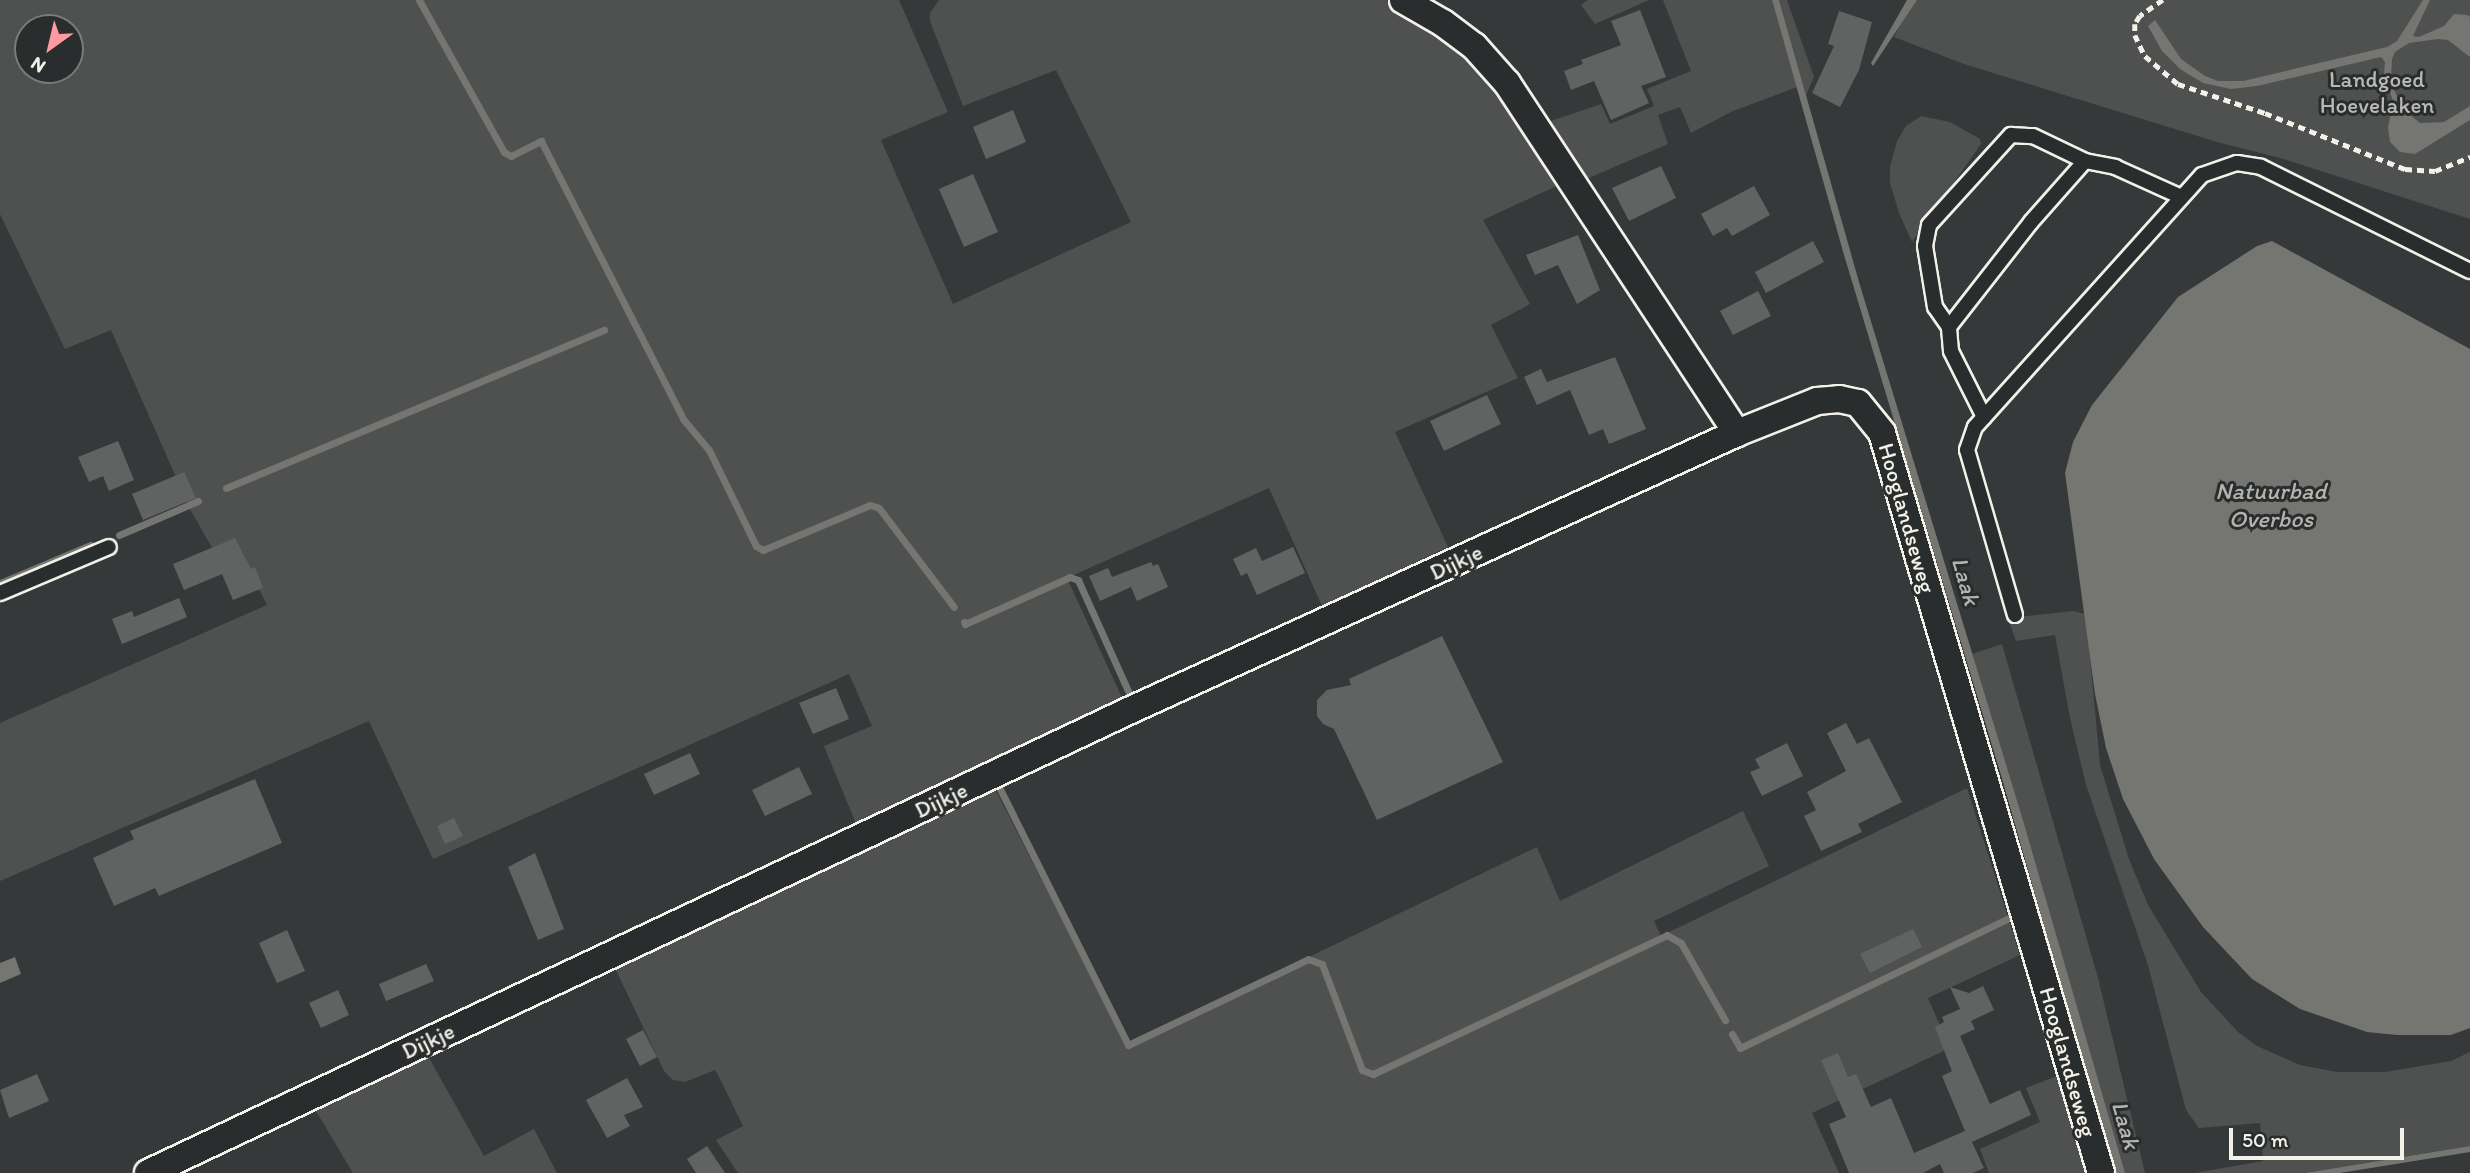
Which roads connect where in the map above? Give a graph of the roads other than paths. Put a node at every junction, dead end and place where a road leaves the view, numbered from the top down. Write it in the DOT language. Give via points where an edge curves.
graph roads {
  1 [pos="1403,0"];
  2 [pos="2085,161"];
  3 [pos="2181,197"];
  4 [pos="2470,271"];
  5 [pos="1949,327"];
  6 [pos="1984,417"];
  7 [pos="1737,433"];
  8 [pos="109,547"];
  9 [pos="0,593"];
  10 [pos="2015,615"];
  11 [pos="148,1173"];
  12 [pos="2101,1173"];
  1 -- 7 [label="street" via="1474,46 1507,83"];
  2 -- 3 [label="lane" via="2115,167"];
  2 -- 5 [label="lane"];
  2 -- 5 [label="lane" via="2033,136 2011,135 1929,225 1924,246 1935,307"];
  3 -- 4 [label="lane" via="2202,175 2237,163 2261,167"];
  3 -- 6 [label="lane"];
  5 -- 6 [label="lane" via="1951,351"];
  6 -- 10 [label="lane" via="1967,450"];
  7 -- 11 [label="street, Dijkje" via="1135,708"];
  7 -- 12 [label="street, Hooglandseweg" via="1817,401 1839,398 1858,403 1882,433"];
  8 -- 9 [label="lane"];
}
